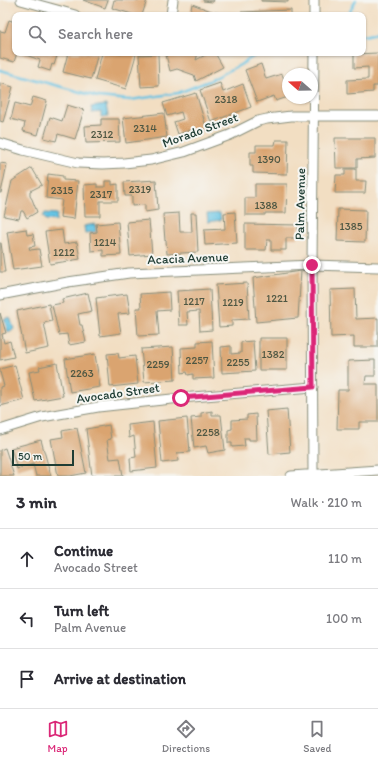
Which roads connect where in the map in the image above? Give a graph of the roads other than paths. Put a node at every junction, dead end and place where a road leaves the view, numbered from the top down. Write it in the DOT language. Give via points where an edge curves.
graph roads {
  1 [pos="21,0"];
  2 [pos="173,0"];
  3 [pos="314,0"];
  4 [pos="51,4"];
  5 [pos="68,12"];
  6 [pos="171,12"];
  7 [pos="314,12"];
  8 [pos="314,56"];
  9 [pos="314,116"];
  10 [pos="378,116"];
  11 [pos="0,143"];
  12 [pos="312,265"];
  13 [pos="378,267"];
  14 [pos="0,295"];
  15 [pos="313,387"];
  16 [pos="0,430"];
  17 [pos="378,470"];
  18 [pos="313,475"];
  19 [pos="291,476"];
  1 -- 4 [label="street"];
  2 -- 6 [label="street"];
  3 -- 7 [label="street"];
  4 -- 5 [label="street"];
  8 -- 9 [label="street, Palm Avenue"];
  9 -- 10 [label="street, Morado Street"];
  9 -- 11 [label="street, Morado Street" via="266,119 184,152 124,163 78,163"];
  9 -- 12 [label="street, Palm Avenue"];
  12 -- 13 [label="street, Acacia Avenue"];
  12 -- 14 [label="street, Acacia Avenue" via="129,273"];
  12 -- 15 [label="street, Palm Avenue"];
  15 -- 16 [label="street, Avocado Street" via="98,407 42,417"];
  15 -- 18 [label="street, Palm Avenue"];
  17 -- 18 [label="street"];
  18 -- 19 [label="street"];
}
